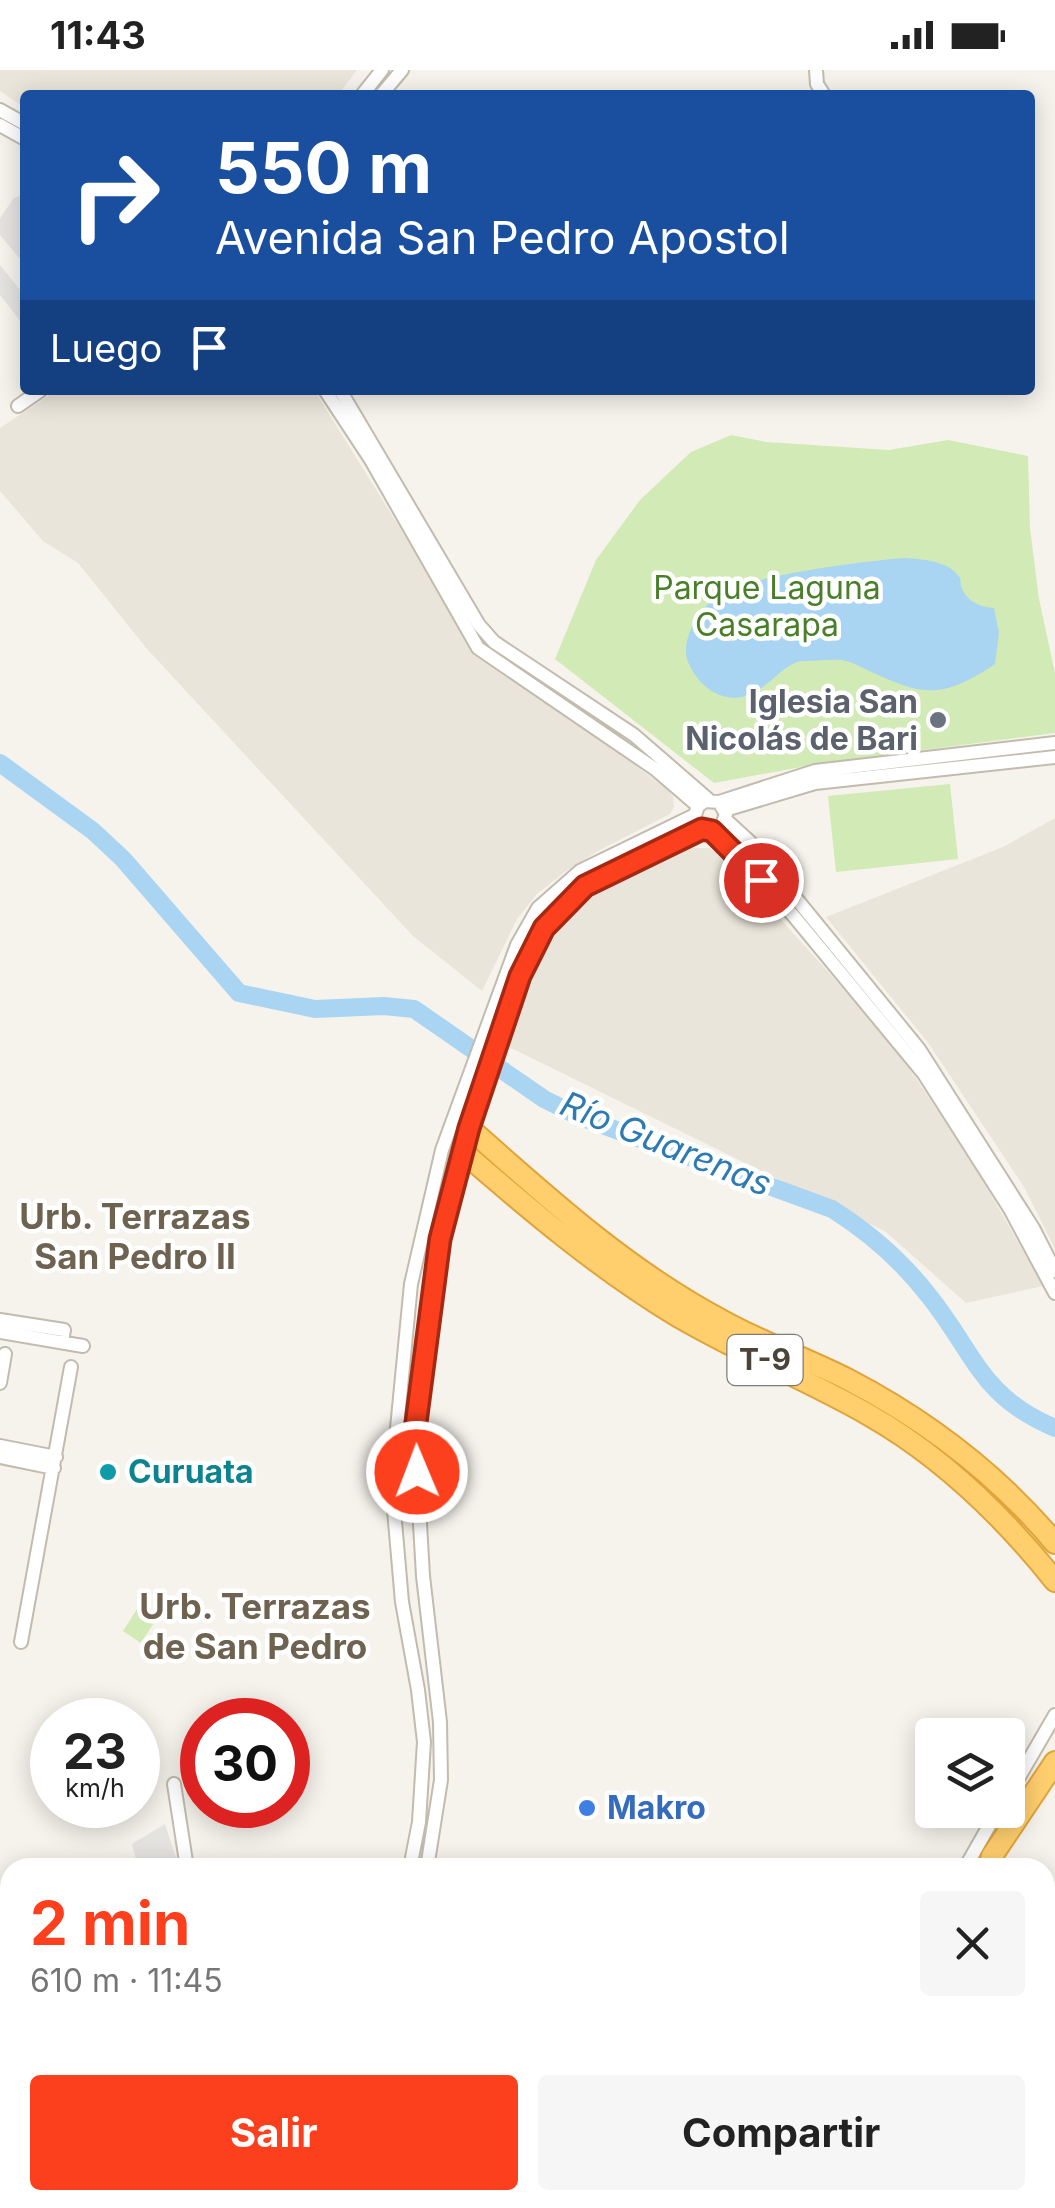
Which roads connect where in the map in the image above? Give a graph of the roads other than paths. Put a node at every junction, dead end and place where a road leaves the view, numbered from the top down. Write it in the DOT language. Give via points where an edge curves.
graph roads {
  1 [pos="382,70"];
  2 [pos="402,70"];
  3 [pos="366,90"];
  4 [pos="385,90"];
  5 [pos="34,395"];
  6 [pos="328,395"];
  7 [pos="343,395"];
  8 [pos="18,406"];
  9 [pos="394,489"];
  10 [pos="1055,743"];
  11 [pos="1055,757"];
  12 [pos="712,809"];
  13 [pos="707,830"];
  14 [pos="458,1130"];
  15 [pos="462,1152"];
  16 [pos="1055,1271"];
  17 [pos="1055,1293"];
  18 [pos="0,1320"];
  19 [pos="0,1332"];
  20 [pos="46,1334"];
  21 [pos="83,1346"];
  22 [pos="5,1354"];
  23 [pos="71,1367"];
  24 [pos="0,1383"];
  25 [pos="0,1446"];
  26 [pos="0,1457"];
  27 [pos="54,1462"];
  28 [pos="1055,1543"];
  29 [pos="1055,1582"];
  30 [pos="20,1642"];
  31 [pos="1055,1715"];
  32 [pos="1055,1762"];
  33 [pos="1025,1767"];
  34 [pos="174,1784"];
  35 [pos="988,1828"];
  36 [pos="186,1858"];
  37 [pos="412,1858"];
  38 [pos="428,1858"];
  39 [pos="971,1858"];
  40 [pos="992,1858"];
  1 -- 3 [label="street"];
  2 -- 4 [label="street"];
  5 -- 8 [label="street"];
  6 -- 9 [label="street"];
  7 -- 9 [label="street"];
  9 -- 12 [label="street" via="474,630 634,735"];
  10 -- 12 [label="street" via="815,771"];
  11 -- 12 [label="street" via="814,784"];
  12 -- 13 [label="street"];
  12 -- 13 [label="street" via="720,828"];
  12 -- 14 [label="street" via="580,870 527,925 466,1079"];
  12 -- 16 [label="street" via="750,842 919,1049"];
  13 -- 14 [label="street" via="585,886 544,928"];
  13 -- 17 [label="street" via="792,914 924,1074"];
  14 -- 15 [label="street"];
  14 -- 28 [label="highway, T-9" via="653,1279 722,1321 847,1380 950,1444 1018,1498"];
  14 -- 37 [label="street" via="411,1284 397,1428 394,1510 424,1742"];
  15 -- 29 [label="highway, T-9" via="552,1230 676,1315 872,1416 933,1457 1012,1527"];
  15 -- 38 [label="street" via="440,1239 414,1438 440,1722"];
  18 -- 20 [label="street"];
  19 -- 20 [label="street"];
  20 -- 21 [label="street"];
  22 -- 24 [label="street"];
  23 -- 27 [label="street"];
  25 -- 27 [label="street"];
  26 -- 27 [label="street"];
  27 -- 30 [label="street"];
  31 -- 33 [label="street"];
  32 -- 40 [label="highway"];
  34 -- 36 [label="street"];
  35 -- 39 [label="street"];
}
